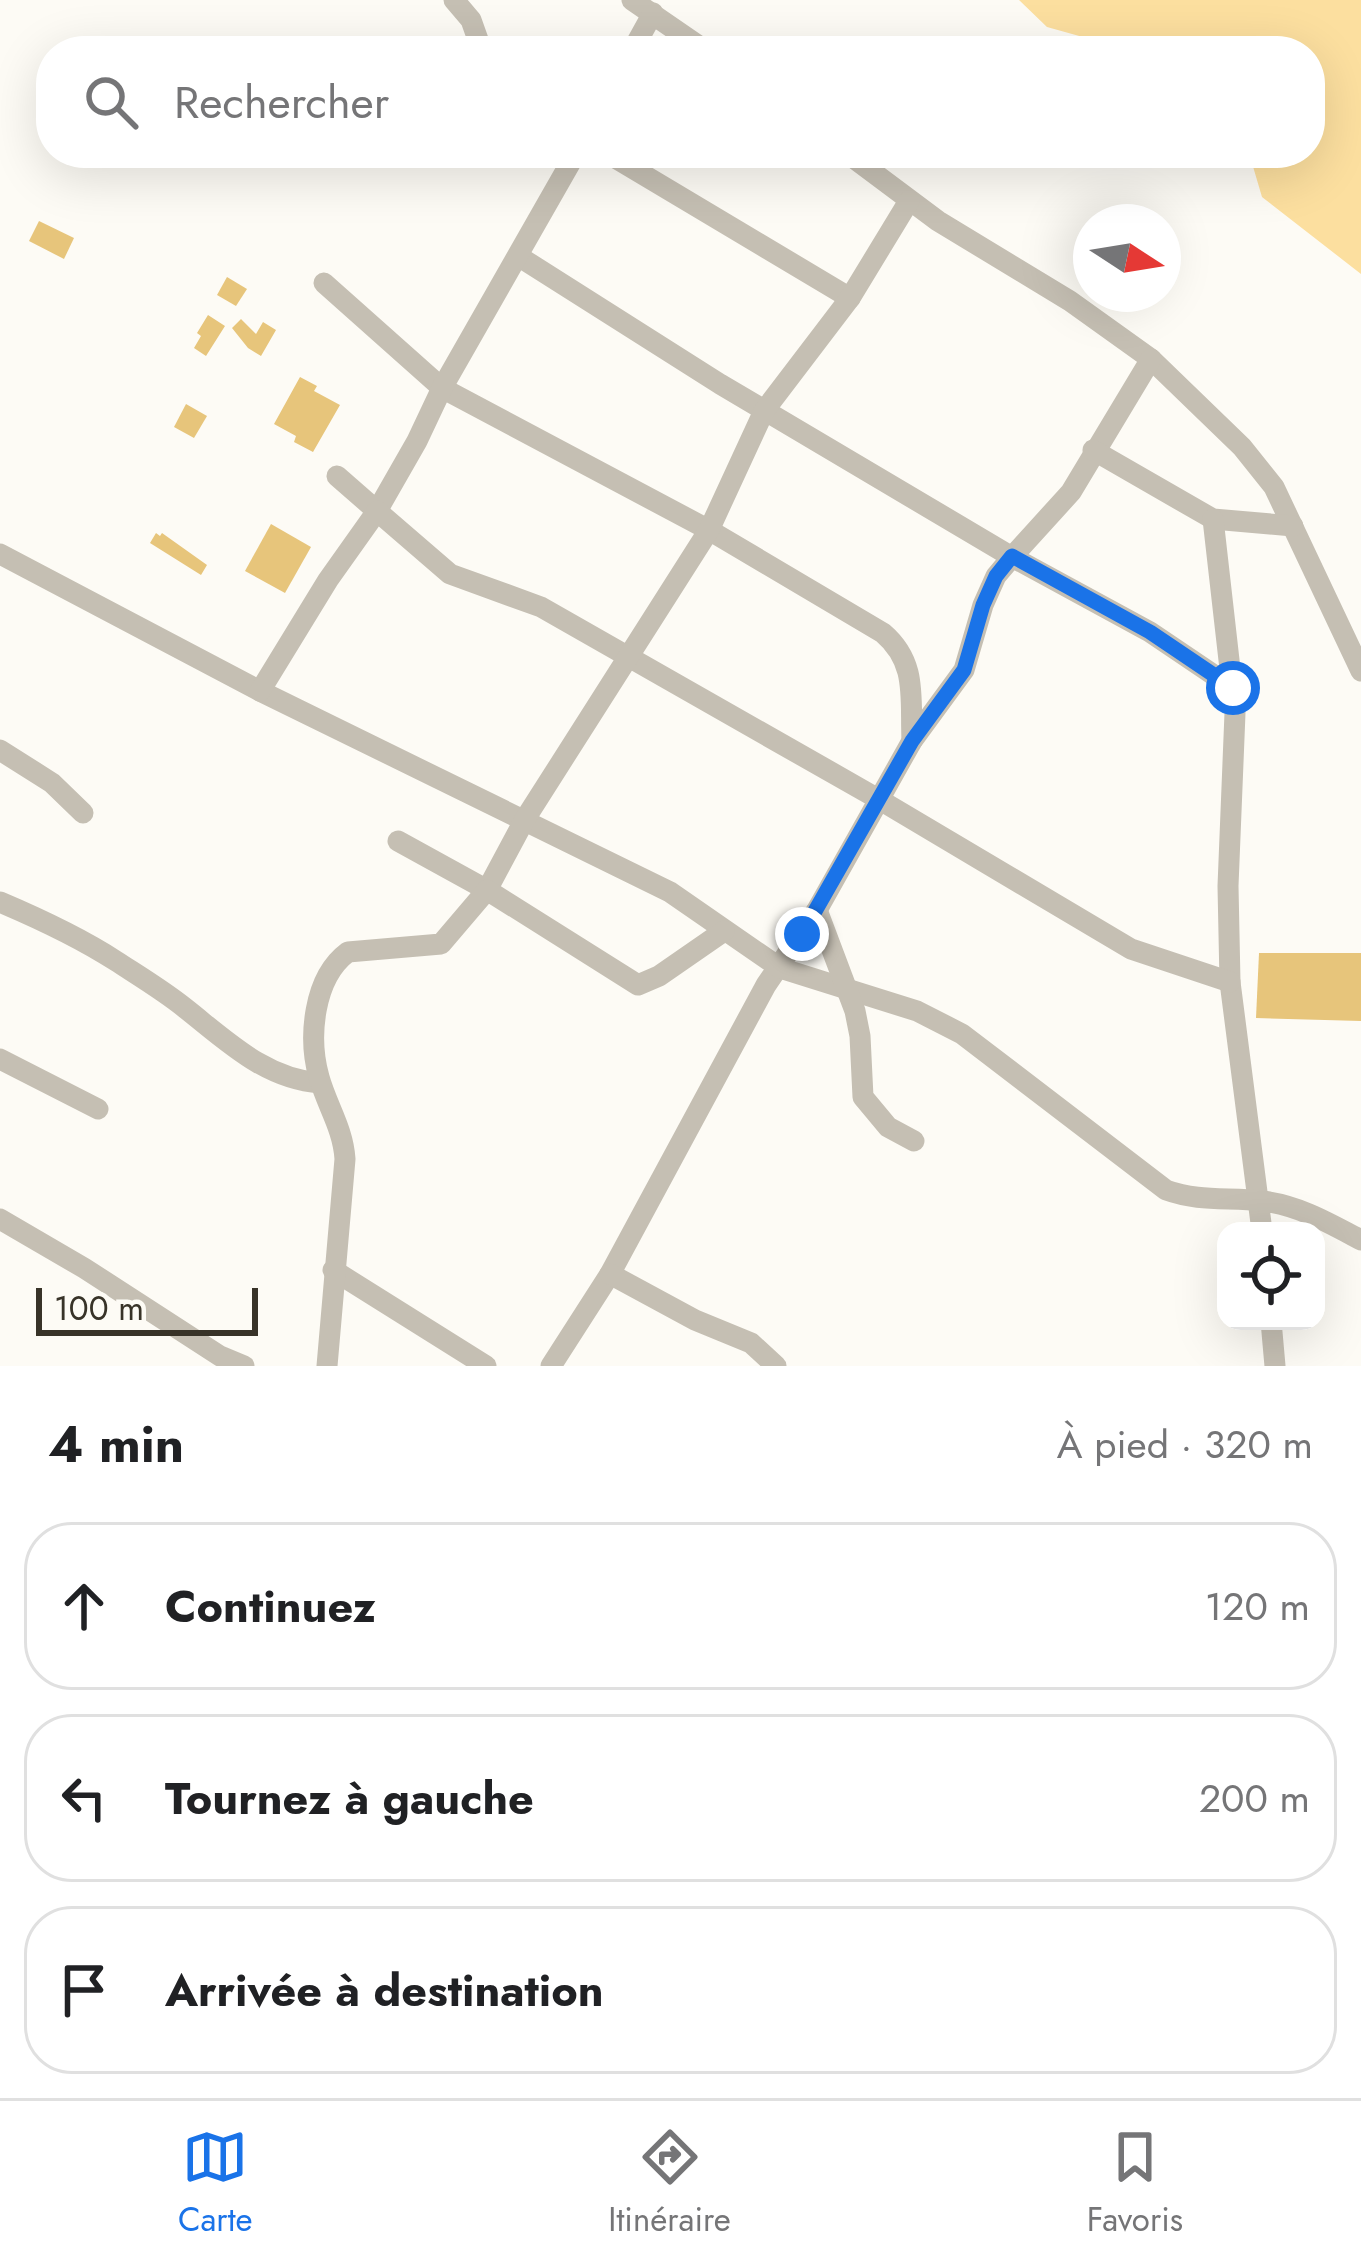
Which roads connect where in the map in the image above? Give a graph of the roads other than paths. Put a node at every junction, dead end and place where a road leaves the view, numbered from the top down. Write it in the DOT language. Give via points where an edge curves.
graph roads {
  1 [pos="454,0"];
  2 [pos="632,0"];
  3 [pos="653,13"];
  4 [pos="477,36"];
  5 [pos="640,36"];
  6 [pos="685,36"];
  7 [pos="568,168"];
  8 [pos="632,168"];
  9 [pos="866,168"];
  10 [pos="908,202"];
  11 [pos="518,256"];
  12 [pos="324,283"];
  13 [pos="850,298"];
  14 [pos="1151,358"];
  15 [pos="442,388"];
  16 [pos="764,411"];
  17 [pos="1093,450"];
  18 [pos="338,476"];
  19 [pos="377,512"];
  20 [pos="1213,519"];
  21 [pos="1293,526"];
  22 [pos="709,530"];
  23 [pos="1,556"];
  24 [pos="1012,556"];
  25 [pos="627,660"];
  26 [pos="1361,671"];
  27 [pos="1233,688"];
  28 [pos="260,691"];
  29 [pos="912,741"];
  30 [pos="0,750"];
  31 [pos="880,800"];
  32 [pos="83,814"];
  33 [pos="525,819"];
  34 [pos="398,841"];
  35 [pos="487,890"];
  36 [pos="0,902"];
  37 [pos="817,910"];
  38 [pos="724,932"];
  39 [pos="780,968"];
  40 [pos="1230,982"];
  41 [pos="846,986"];
  42 [pos="0,1059"];
  43 [pos="320,1083"];
  44 [pos="98,1108"];
  45 [pos="914,1142"];
  46 [pos="1259,1201"];
  47 [pos="0,1219"];
  48 [pos="1261,1222"];
  49 [pos="1361,1240"];
  50 [pos="333,1270"];
  51 [pos="610,1274"];
  52 [pos="1271,1330"];
  53 [pos="244,1366"];
  54 [pos="327,1366"];
  55 [pos="486,1366"];
  56 [pos="550,1366"];
  57 [pos="776,1366"];
  58 [pos="1275,1366"];
  1 -- 4 [label="street"];
  2 -- 3 [label="street"];
  3 -- 5 [label="street"];
  3 -- 6 [label="street"];
  7 -- 11 [label="street"];
  8 -- 13 [label="street"];
  9 -- 10 [label="street"];
  10 -- 13 [label="street"];
  10 -- 14 [label="street"];
  11 -- 15 [label="street"];
  11 -- 16 [label="street"];
  12 -- 15 [label="street"];
  13 -- 16 [label="street"];
  14 -- 17 [label="street"];
  14 -- 21 [label="street" via="1255,459"];
  15 -- 19 [label="street"];
  15 -- 22 [label="street"];
  16 -- 22 [label="street"];
  16 -- 24 [label="street"];
  17 -- 20 [label="street"];
  17 -- 24 [label="street" via="1071,492"];
  18 -- 19 [label="street"];
  19 -- 25 [label="street" via="450,574 542,608"];
  19 -- 28 [label="street"];
  20 -- 21 [label="street"];
  20 -- 27 [label="street"];
  21 -- 26 [label="street"];
  22 -- 25 [label="street"];
  22 -- 29 [label="street" via="902,649"];
  23 -- 28 [label="street"];
  24 -- 27 [label="street"];
  24 -- 29 [label="street" via="983,605 964,670"];
  25 -- 31 [label="street"];
  25 -- 33 [label="street"];
  27 -- 40 [label="street"];
  28 -- 33 [label="street"];
  29 -- 31 [label="street"];
  30 -- 32 [label="street"];
  31 -- 37 [label="street"];
  31 -- 40 [label="street" via="1131,949"];
  33 -- 35 [label="street"];
  33 -- 38 [label="street" via="670,892"];
  34 -- 35 [label="street"];
  35 -- 38 [label="street" via="638,985"];
  35 -- 43 [label="street" via="441,944 348,952 337,960 315,1022"];
  36 -- 43 [label="street" via="118,962 250,1059 283,1077"];
  37 -- 39 [label="street"];
  37 -- 41 [label="street"];
  38 -- 39 [label="street"];
  39 -- 41 [label="street"];
  39 -- 51 [label="street"];
  40 -- 46 [label="street"];
  41 -- 45 [label="street" via="860,1036 862,1097"];
  41 -- 46 [label="street" via="962,1034 1166,1190"];
  42 -- 44 [label="street"];
  43 -- 50 [label="street" via="344,1135"];
  46 -- 48 [label="street"];
  46 -- 49 [label="street"];
  47 -- 53 [label="street"];
  50 -- 54 [label="street"];
  50 -- 55 [label="street"];
  51 -- 56 [label="street"];
  51 -- 57 [label="street" via="751,1343"];
  52 -- 58 [label="street"];
}
